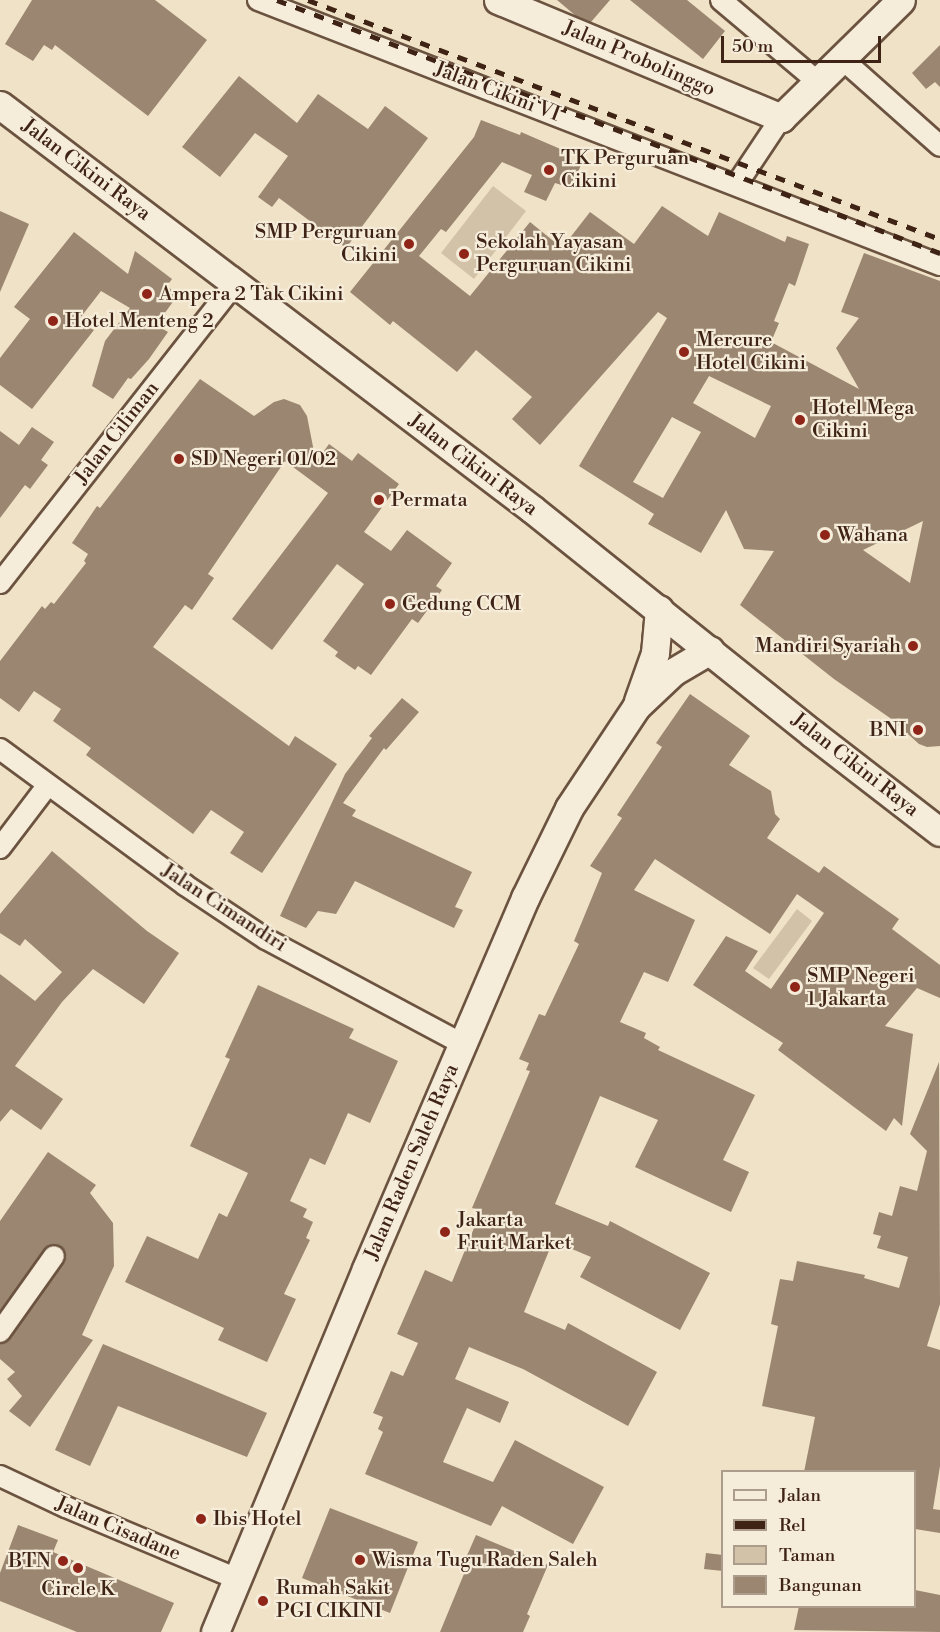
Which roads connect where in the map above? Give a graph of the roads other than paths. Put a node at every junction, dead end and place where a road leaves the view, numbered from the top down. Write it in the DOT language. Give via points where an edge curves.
graph roads {
  1 [pos="258,0"];
  2 [pos="498,0"];
  3 [pos="721,0"];
  4 [pos="901,0"];
  5 [pos="841,58"];
  6 [pos="817,81"];
  7 [pos="0,105"];
  8 [pos="781,118"];
  9 [pos="940,146"];
  10 [pos="737,184"];
  11 [pos="940,264"];
  12 [pos="235,283"];
  13 [pos="0,583"];
  14 [pos="659,609"];
  15 [pos="710,650"];
  16 [pos="636,707"];
  17 [pos="0,749"];
  18 [pos="47,786"];
  19 [pos="940,832"];
  20 [pos="0,848"];
  21 [pos="463,1044"];
  22 [pos="54,1256"];
  23 [pos="0,1332"];
  24 [pos="0,1476"];
  25 [pos="237,1579"];
  26 [pos="215,1632"];
  1 -- 10 [label="street, Jalan Cikini VI"];
  2 -- 8 [label="main road, Jalan Probolinggo"];
  3 -- 6 [label="street"];
  4 -- 5 [label="main road"];
  5 -- 6 [label="main road"];
  5 -- 9 [label="street"];
  6 -- 8 [label="main road"];
  7 -- 12 [label="main road, Jalan Cikini Raya"];
  8 -- 10 [label="street"];
  10 -- 11 [label="street, Jalan Cikini VI"];
  12 -- 13 [label="street, Jalan Ciliman"];
  12 -- 14 [label="main road, Jalan Cikini Raya"];
  14 -- 15 [label="main road, Jalan Cikini Raya"];
  14 -- 16 [label="main road, Jalan Raden Saleh Raya" via="655,653"];
  15 -- 16 [label="main road, Jalan Raden Saleh Raya" via="679,668"];
  15 -- 19 [label="main road, Jalan Cikini Raya"];
  16 -- 21 [label="main road, Jalan Raden Saleh Raya" via="570,808 525,898"];
  17 -- 18 [label="street, Jalan Cimandiri"];
  18 -- 20 [label="street"];
  18 -- 21 [label="street, Jalan Cimandiri" via="266,939"];
  21 -- 25 [label="main road, Jalan Raden Saleh Raya"];
  22 -- 23 [label="street"];
  24 -- 25 [label="street, Jalan Cisadane"];
  25 -- 26 [label="main road, Jalan Raden Saleh Raya"];
}
